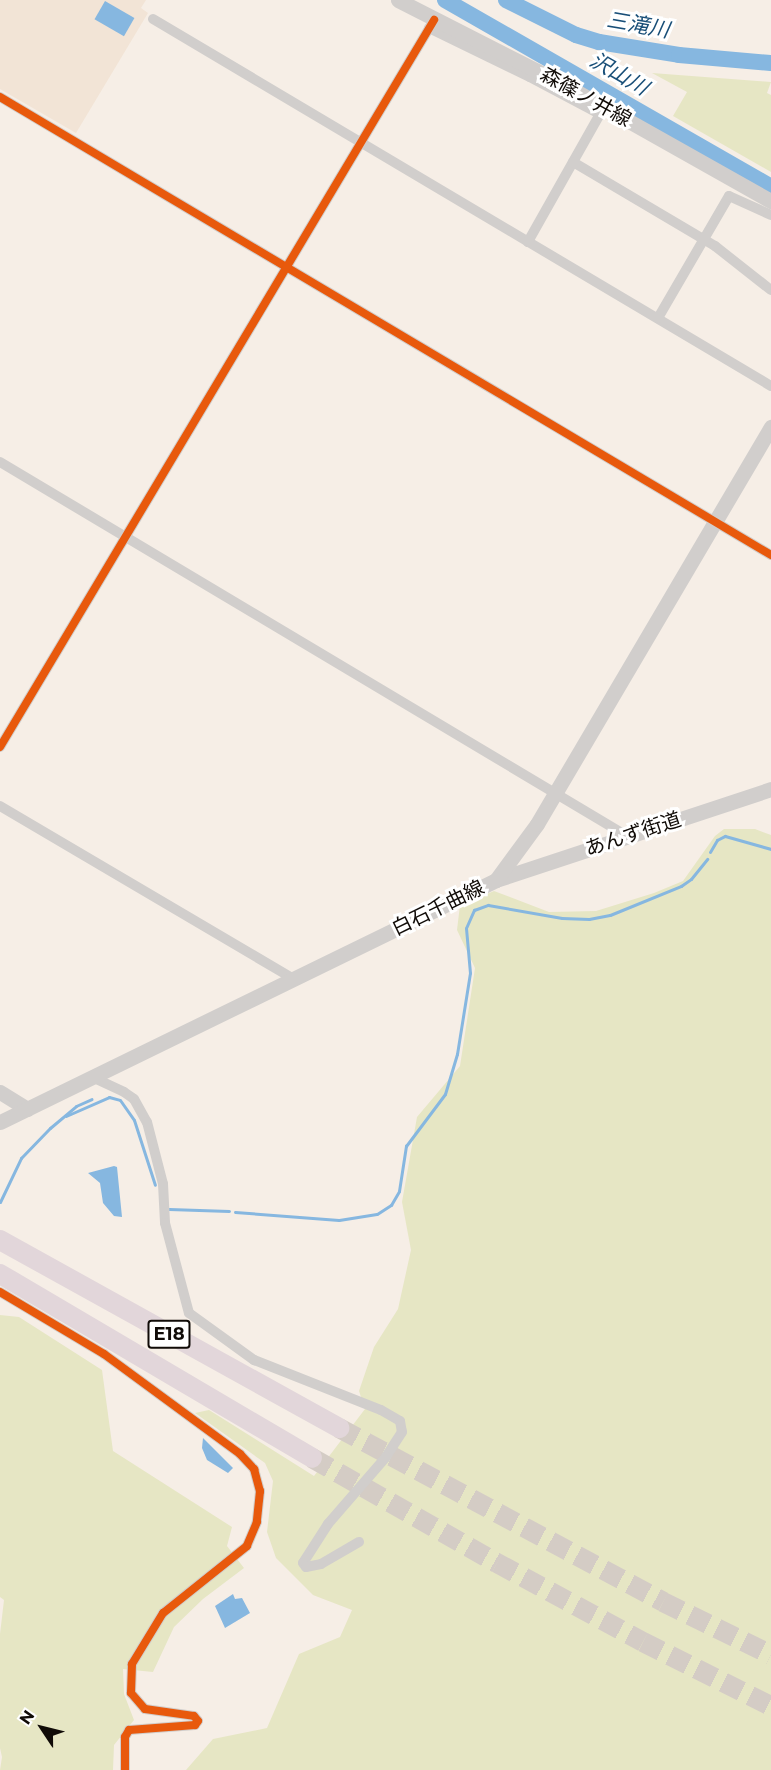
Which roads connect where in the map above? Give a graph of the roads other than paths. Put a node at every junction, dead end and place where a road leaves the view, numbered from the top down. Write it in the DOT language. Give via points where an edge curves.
graph roads {
  1 [pos="398,0"];
  2 [pos="153,19"];
  3 [pos="431,24"];
  4 [pos="0,97"];
  5 [pos="361,142"];
  6 [pos="573,162"];
  7 [pos="771,201"];
  8 [pos="771,215"];
  9 [pos="703,241"];
  10 [pos="528,242"];
  11 [pos="287,267"];
  12 [pos="771,290"];
  13 [pos="658,318"];
  14 [pos="771,386"];
  15 [pos="771,427"];
  16 [pos="0,462"];
  17 [pos="715,524"];
  18 [pos="126,537"];
  19 [pos="771,555"];
  20 [pos="0,747"];
  21 [pos="771,789"];
  22 [pos="555,793"];
  23 [pos="0,806"];
  24 [pos="627,836"];
  25 [pos="496,880"];
  26 [pos="292,978"];
  27 [pos="92,1077"];
  28 [pos="0,1092"];
  29 [pos="27,1108"];
  30 [pos="0,1122"];
  31 [pos="0,1240"];
  32 [pos="0,1274"];
  33 [pos="0,1292"];
  34 [pos="339,1428"];
  35 [pos="312,1458"];
  36 [pos="359,1542"];
  37 [pos="124,1770"];
  1 -- 3 [label="main road, 森篠ノ井線"];
  2 -- 5 [label="street"];
  3 -- 5 [label="street"];
  3 -- 6 [label="street" via="600,114"];
  3 -- 7 [label="main road, 森篠ノ井線" via="554,79"];
  4 -- 11 [label="street"];
  5 -- 10 [label="street"];
  5 -- 11 [label="street"];
  6 -- 9 [label="street"];
  6 -- 10 [label="street"];
  8 -- 9 [label="street" via="729,196"];
  9 -- 12 [label="street"];
  9 -- 13 [label="street"];
  10 -- 13 [label="street"];
  11 -- 17 [label="street"];
  11 -- 18 [label="street"];
  13 -- 14 [label="street"];
  15 -- 17 [label="main road, 白石千曲線"];
  16 -- 18 [label="street"];
  17 -- 19 [label="street"];
  17 -- 22 [label="main road, 白石千曲線"];
  18 -- 20 [label="street"];
  18 -- 22 [label="street"];
  21 -- 24 [label="main road, あんず街道"];
  22 -- 24 [label="street"];
  22 -- 25 [label="main road, 白石千曲線"];
  23 -- 26 [label="street"];
  24 -- 25 [label="main road, あんず街道"];
  25 -- 26 [label="main road, 白石千曲線"];
  26 -- 27 [label="main road, 白石千曲線"];
  27 -- 29 [label="main road, 白石千曲線"];
  27 -- 36 [label="street" via="134,1099 147,1122 162,1175 165,1223 189,1312 254,1360 400,1421 402,1432 386,1458 328,1524 303,1563 306,1567 321,1564"];
  28 -- 29 [label="main road"];
  29 -- 30 [label="main road, 白石千曲線"];
  31 -- 34 [label="highway, E18"];
  32 -- 35 [label="highway, E18"];
  33 -- 37 [label="street" via="104,1354 240,1454 254,1469 260,1491 257,1522 247,1546 162,1612 132,1664 131,1693 145,1709 194,1716 198,1721 195,1725 129,1730 125,1737"];
}
